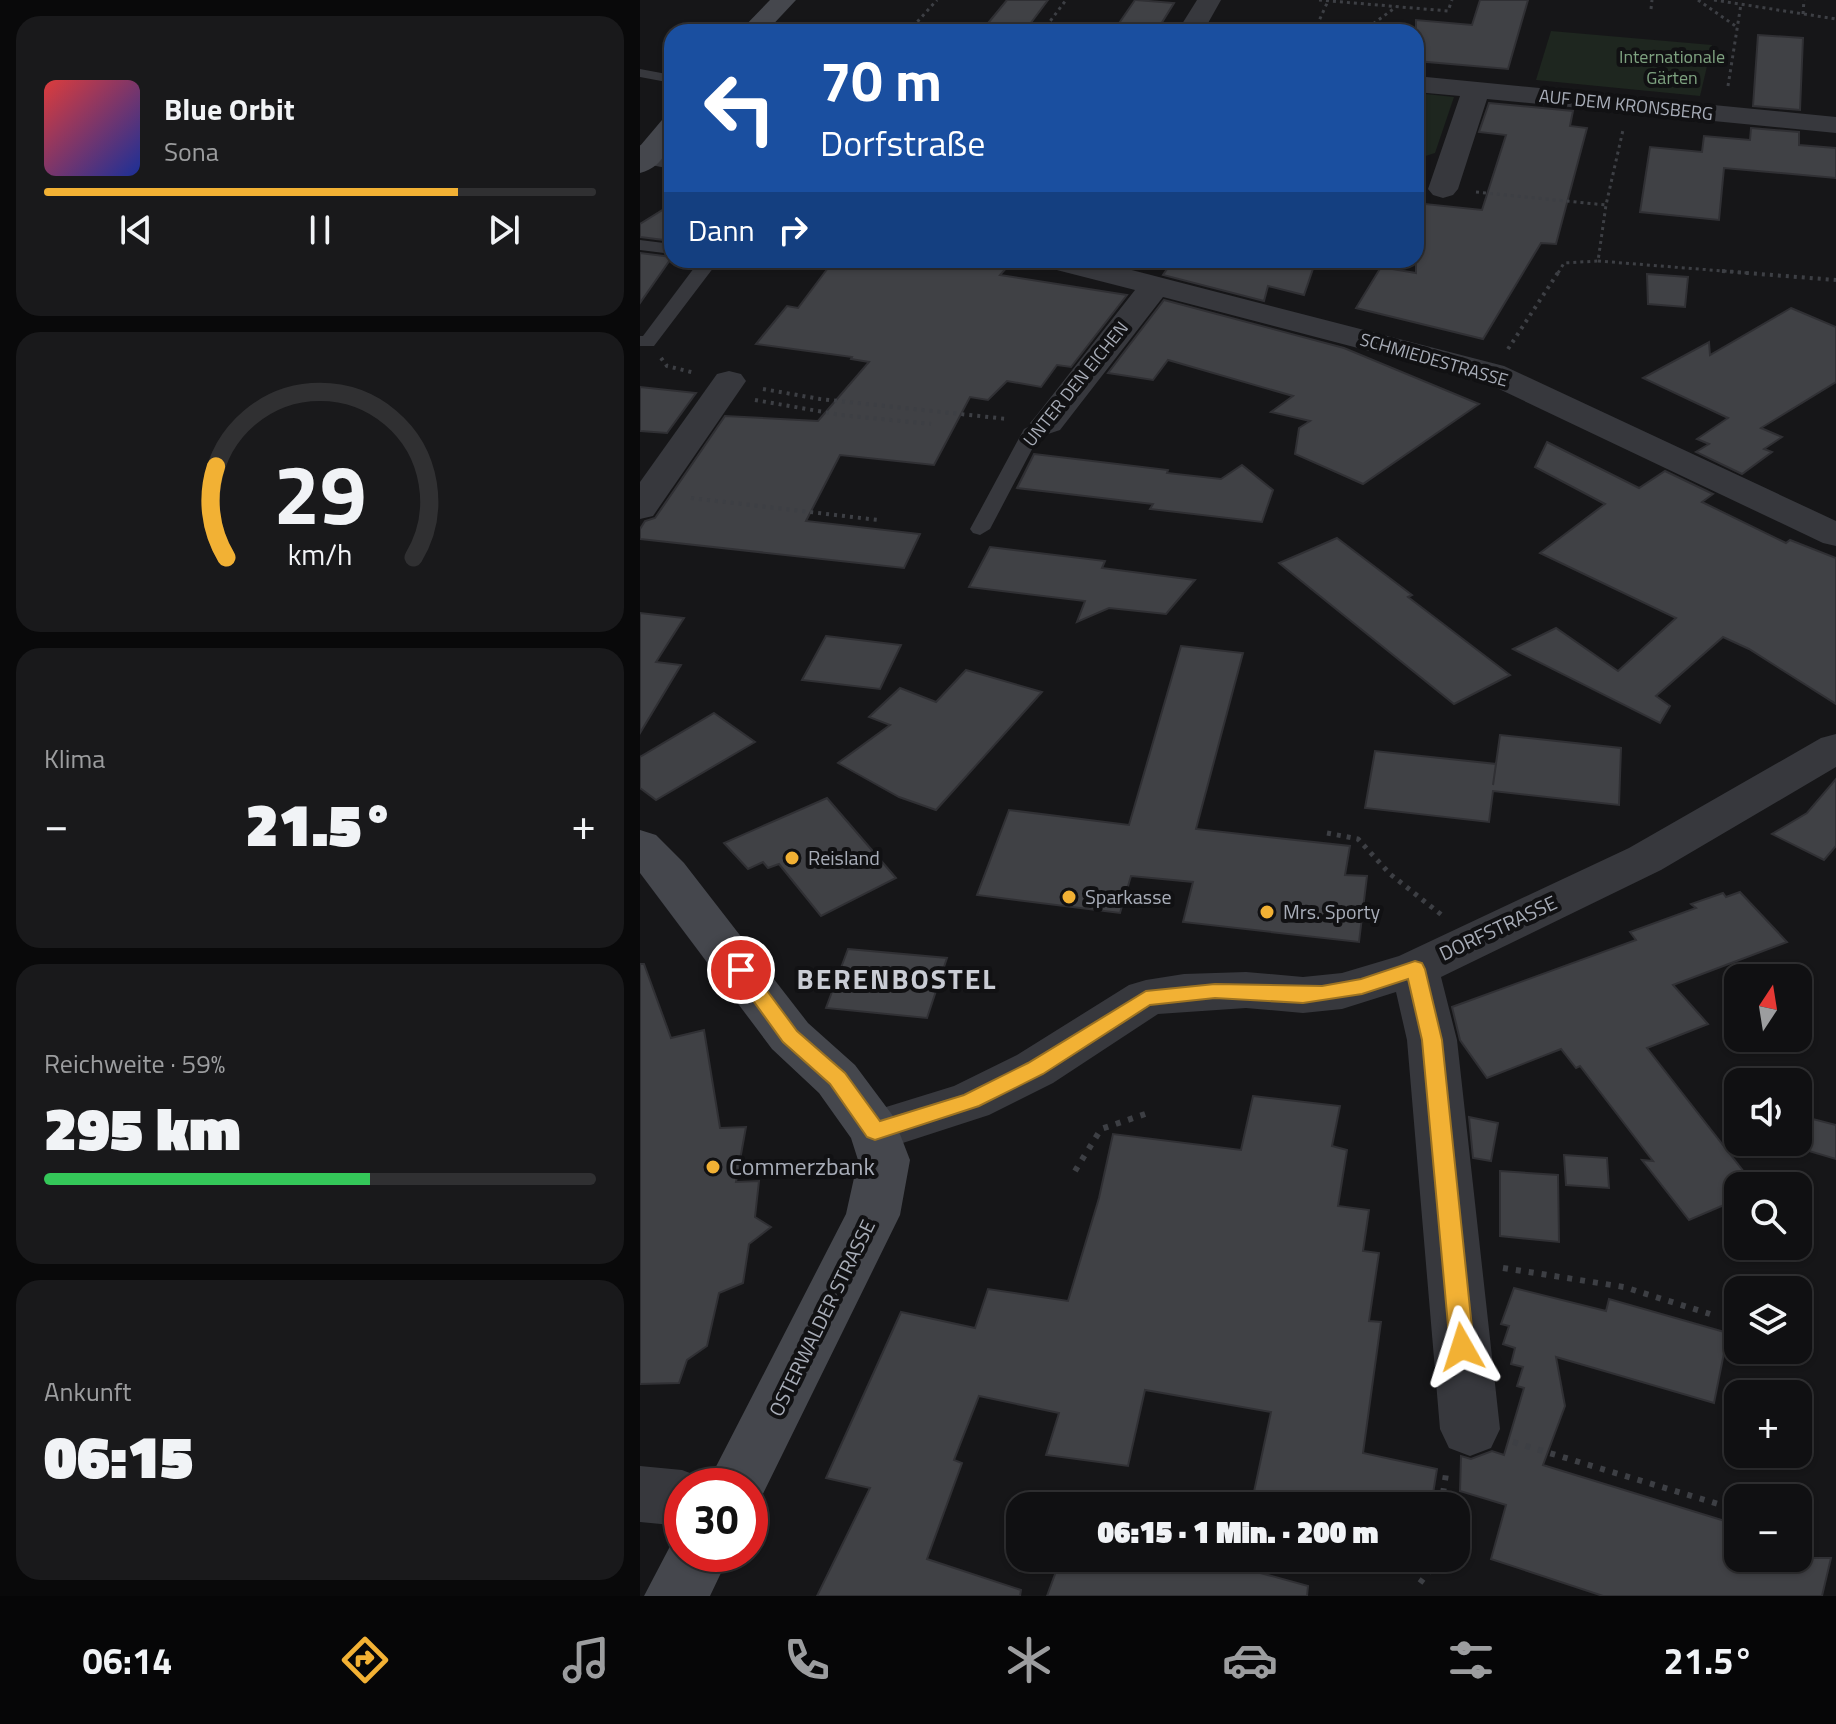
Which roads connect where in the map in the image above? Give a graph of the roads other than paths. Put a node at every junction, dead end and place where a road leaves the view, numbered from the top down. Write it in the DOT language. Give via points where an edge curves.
graph roads {
  1 [pos="784,0"];
  2 [pos="1209,0"];
  3 [pos="760,24"];
  4 [pos="1195,24"];
  5 [pos="640,73"];
  6 [pos="664,78"];
  7 [pos="1424,85"];
  8 [pos="1476,90"];
  9 [pos="1836,125"];
  10 [pos="664,138"];
  11 [pos="650,158"];
  12 [pos="1443,189"];
  13 [pos="640,245"];
  14 [pos="664,248"];
  15 [pos="705,268"];
  16 [pos="1086,268"];
  17 [pos="1155,286"];
  18 [pos="644,341"];
  19 [pos="724,388"];
  20 [pos="1048,423"];
  21 [pos="645,501"];
  22 [pos="980,529"];
  23 [pos="1836,535"];
  24 [pos="1836,748"];
  25 [pos="640,846"];
  26 [pos="1415,969"];
  27 [pos="875,1131"];
  28 [pos="1470,1429"];
  29 [pos="745,1468"];
  30 [pos="640,1494"];
  31 [pos="664,1496"];
  32 [pos="689,1572"];
  33 [pos="676,1596"];
  1 -- 3 [label="street"];
  2 -- 4 [label="street"];
  5 -- 6 [label="lane"];
  7 -- 8 [label="street, AUF DEM KRONSBERG"];
  8 -- 9 [label="street, AUF DEM KRONSBERG"];
  8 -- 12 [label="street"];
  10 -- 11 [label="street"];
  13 -- 14 [label="lane"];
  15 -- 18 [label="lane"];
  16 -- 17 [label="street, SCHMIEDESTRASSE"];
  17 -- 20 [label="street, UNTER DEN EICHEN"];
  17 -- 23 [label="street, SCHMIEDESTRASSE" via="1492,373"];
  19 -- 21 [label="street"];
  20 -- 22 [label="lane, UNTER DEN EICHEN" via="1031,433"];
  24 -- 26 [label="street, DORFSTRASSE" via="1645,859"];
  25 -- 27 [label="street, OSTERWALDER STRASSE" via="668,874 790,1036 837,1079"];
  26 -- 27 [label="street, DORFSTRASSE" via="1342,991 1184,992 1146,998 1035,1069 971,1101"];
  26 -- 28 [label="street" via="1432,1040"];
  27 -- 29 [label="street, OSTERWALDER STRASSE" via="884,1160 873,1215"];
  30 -- 31 [label="street"];
  32 -- 33 [label="street"];
}
